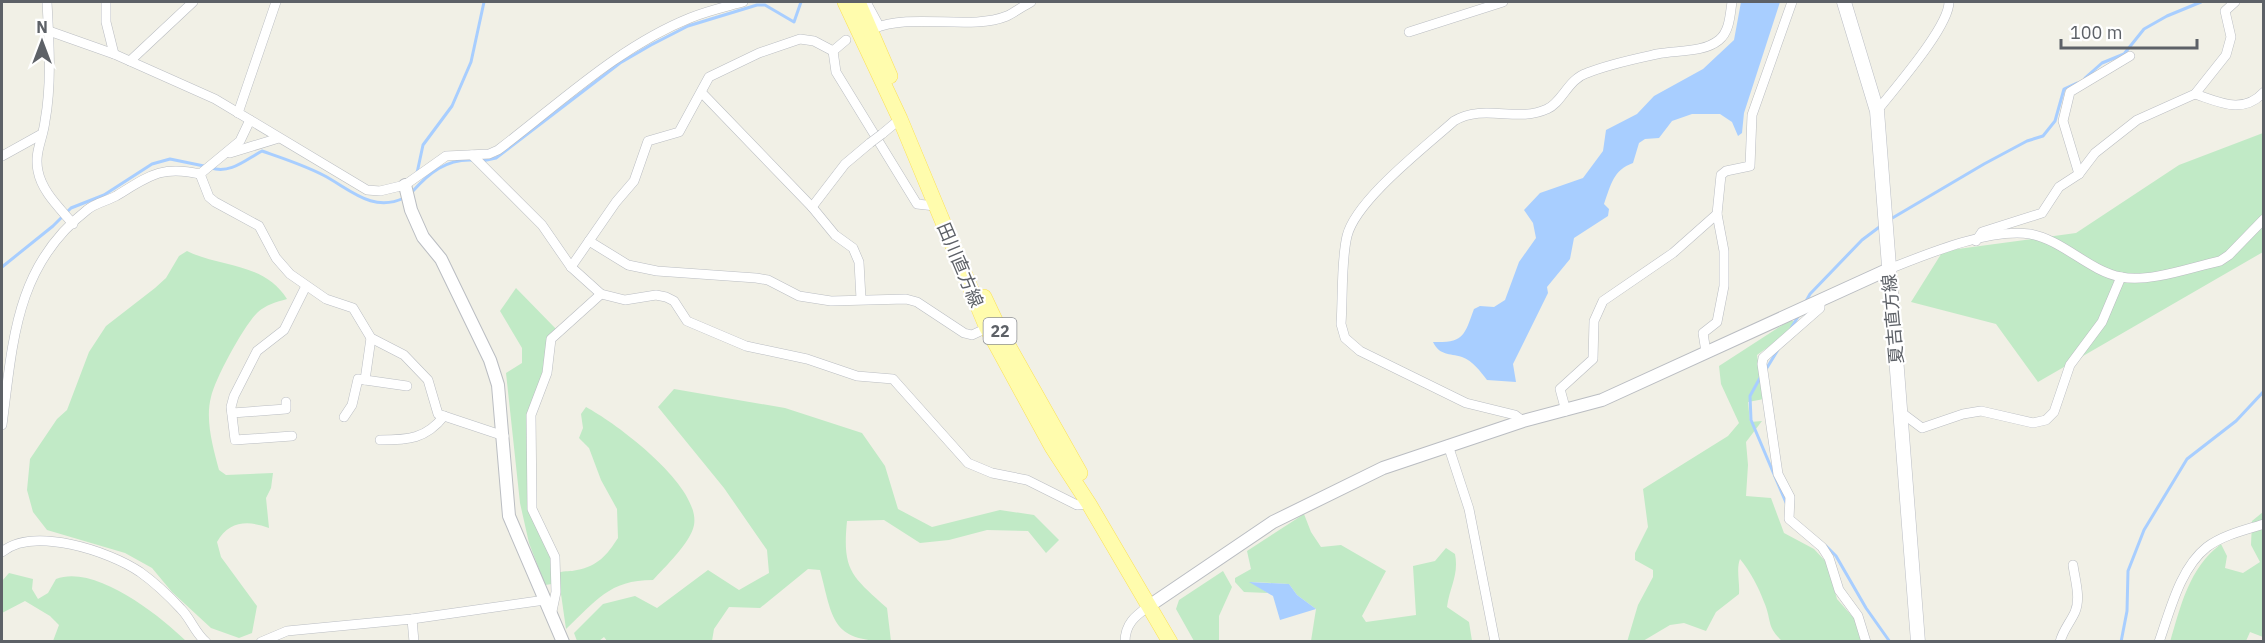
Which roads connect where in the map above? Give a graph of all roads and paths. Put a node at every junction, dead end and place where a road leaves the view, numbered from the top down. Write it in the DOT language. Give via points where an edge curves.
graph roads {
  1 [pos="47,2"];
  2 [pos="106,2"];
  3 [pos="193,2"];
  4 [pos="276,2"];
  5 [pos="743,2"];
  6 [pos="845,2"];
  7 [pos="858,2"];
  8 [pos="866,2"];
  9 [pos="1031,2"];
  10 [pos="1503,2"];
  11 [pos="1732,2"];
  12 [pos="1792,2"];
  13 [pos="1844,2"];
  14 [pos="1949,2"];
  15 [pos="2235,2"];
  16 [pos="49,31"];
  17 [pos="1409,32"];
  18 [pos="846,39"];
  19 [pos="833,51"];
  20 [pos="114,54"];
  21 [pos="2130,56"];
  22 [pos="130,61"];
  23 [pos="2264,92"];
  24 [pos="702,93"];
  25 [pos="2195,94"];
  26 [pos="1877,111"];
  27 [pos="238,113"];
  28 [pos="900,119"];
  29 [pos="250,120"];
  30 [pos="40,135"];
  31 [pos="279,138"];
  32 [pos="472,155"];
  33 [pos="2,156"];
  34 [pos="222,156"];
  35 [pos="202,173"];
  36 [pos="2079,174"];
  37 [pos="406,192"];
  38 [pos="935,206"];
  39 [pos="812,207"];
  40 [pos="1717,214"];
  41 [pos="2264,219"];
  42 [pos="71,221"];
  43 [pos="589,241"];
  44 [pos="1976,241"];
  45 [pos="571,267"];
  46 [pos="1889,269"];
  47 [pos="2121,277"];
  48 [pos="306,286"];
  49 [pos="601,294"];
  50 [pos="861,299"];
  51 [pos="1820,302"];
  52 [pos="987,328"];
  53 [pos="371,338"];
  54 [pos="1706,352"];
  55 [pos="365,380"];
  56 [pos="407,386"];
  57 [pos="286,402"];
  58 [pos="1566,411"];
  59 [pos="232,413"];
  60 [pos="1902,413"];
  61 [pos="444,416"];
  62 [pos="344,417"];
  63 [pos="1523,421"];
  64 [pos="2,425"];
  65 [pos="292,436"];
  66 [pos="504,436"];
  67 [pos="380,440"];
  68 [pos="1448,445"];
  69 [pos="1089,504"];
  70 [pos="2264,524"];
  71 [pos="2,552"];
  72 [pos="2073,565"];
  73 [pos="545,600"];
  74 [pos="1153,603"];
  75 [pos="551,616"];
  76 [pos="412,619"];
  77 [pos="558,639"];
  78 [pos="206,642"];
  79 [pos="261,642"];
  80 [pos="414,642"];
  81 [pos="1125,642"];
  82 [pos="1170,642"];
  83 [pos="1182,642"];
  84 [pos="1495,642"];
  85 [pos="1866,642"];
  86 [pos="1918,642"];
  87 [pos="2060,642"];
  88 [pos="2159,642"];
  1 -- 16 [label="street"];
  2 -- 20 [label="street" via="106,22"];
  3 -- 22 [label="street"];
  4 -- 27 [label="street"];
  5 -- 32 [label="street" via="692,17 644,42 498,150"];
  6 -- 28 [label="main road, 田川直方線 / 22"];
  7 -- 74 [label="main road, 田川直方線 / 22" via="1001,333"];
  8 -- 9 [label="street" via="876,27 987,21"];
  10 -- 17 [label="street"];
  11 -- 63 [label="street" via="1728,27 1719,39 1700,48 1657,54 1585,73 1574,79 1549,109 1466,114 1383,184 1353,221 1347,236 1341,324 1346,338 1360,351 1466,403 1515,415"];
  12 -- 40 [label="street" via="1752,115 1750,166 1721,175"];
  13 -- 26 [label="main road, 夏吉直方線"];
  14 -- 26 [label="street" via="1937,34"];
  15 -- 25 [label="street" via="2226,11 2230,37 2226,55"];
  16 -- 20 [label="street"];
  16 -- 30 [label="street" via="45,124"];
  18 -- 19 [label="street"];
  19 -- 24 [label="street" via="800,39 709,77"];
  19 -- 38 [label="street" via="836,72 917,204"];
  20 -- 22 [label="street"];
  21 -- 36 [label="street" via="2070,92 2063,121"];
  22 -- 27 [label="street"];
  23 -- 25 [label="street" via="2258,99 2236,106"];
  24 -- 39 [label="street"];
  24 -- 43 [label="street" via="679,132 648,141 634,181"];
  25 -- 36 [label="street" via="2137,120 2095,153"];
  26 -- 46 [label="main road, 夏吉直方線"];
  27 -- 29 [label="street"];
  28 -- 38 [label="main road, 田川直方線 / 22"];
  28 -- 39 [label="street, bridge" via="845,164"];
  29 -- 31 [label="street"];
  29 -- 34 [label="street" via="240,141"];
  30 -- 33 [label="street"];
  30 -- 42 [label="street" via="38,172 49,196"];
  31 -- 34 [label="street"];
  31 -- 37 [label="street" via="367,190"];
  32 -- 37 [label="street" via="446,156"];
  32 -- 45 [label="street" via="542,225"];
  34 -- 35 [label="street"];
  35 -- 42 [label="street" via="167,169"];
  35 -- 48 [label="street" via="209,197 259,226 276,258"];
  36 -- 44 [label="street" via="2059,187 2042,213 1989,229"];
  37 -- 66 [label="street" via="423,237 441,260 490,360 498,385"];
  38 -- 52 [label="main road, 田川直方線 / 22"];
  39 -- 50 [label="street" via="857,254"];
  40 -- 54 [label="street" via="1724,251 1724,286 1717,322 1703,333"];
  40 -- 58 [label="street" via="1673,253 1603,301 1594,321 1593,359 1560,389"];
  41 -- 47 [label="street" via="2220,261 2143,278"];
  42 -- 64 [label="street" via="23,295"];
  43 -- 45 [label="street"];
  43 -- 50 [label="street" via="628,265 762,279 815,299"];
  44 -- 46 [label="street"];
  44 -- 47 [label="street" via="2030,234"];
  45 -- 49 [label="street"];
  46 -- 51 [label="street"];
  46 -- 60 [label="main road, 夏吉直方線"];
  47 -- 60 [label="street" via="2102,322 2070,365 2054,412 2046,420 2032,423 1981,411 1922,428"];
  48 -- 53 [label="street" via="326,299 353,308"];
  48 -- 59 [label="street" via="284,330 257,351 234,396"];
  49 -- 69 [label="street" via="625,300 666,297 674,301 687,321 746,346 807,359 857,376 892,379 968,463 1027,480 1077,505"];
  49 -- 75 [label="street" via="551,339 547,373 531,416 532,509 555,556 556,592"];
  50 -- 52 [label="street" via="917,302 972,335"];
  51 -- 54 [label="street"];
  51 -- 85 [label="street" via="1820,308 1763,358 1762,364 1778,474 1790,497 1789,519 1829,558 1839,590 1858,616"];
  52 -- 69 [label="main road, 田川直方線 / 22" via="1052,447"];
  53 -- 55 [label="street"];
  53 -- 61 [label="street" via="404,355 428,380 435,408"];
  54 -- 58 [label="street" via="1602,400"];
  55 -- 56 [label="street"];
  55 -- 62 [label="street" via="358,379 352,405"];
  57 -- 59 [label="street" via="286,409"];
  58 -- 63 [label="street"];
  59 -- 65 [label="street" via="235,440"];
  60 -- 86 [label="main road, 夏吉直方線"];
  61 -- 66 [label="street"];
  61 -- 67 [label="street" via="431,430 413,440"];
  63 -- 68 [label="street"];
  66 -- 73 [label="street" via="509,516"];
  68 -- 74 [label="street" via="1383,468 1273,522"];
  68 -- 84 [label="street" via="1469,509"];
  69 -- 74 [label="main road, 田川直方線 / 22"];
  70 -- 88 [label="street" via="2224,538 2199,555 2187,571"];
  71 -- 78 [label="street" via="17,542 45,542 77,547 121,562 140,573 182,610"];
  72 -- 87 [label="street" via="2078,595 2075,612 2064,627"];
  73 -- 75 [label="street"];
  73 -- 76 [label="street"];
  74 -- 81 [label="street" via="1134,616 1125,630"];
  74 -- 82 [label="main road, 田川直方線 / 22"];
  74 -- 83 [label="main road, 田川直方線 / 22"];
  75 -- 77 [label="street"];
  76 -- 79 [label="street" via="287,631"];
  76 -- 80 [label="street"];
}
